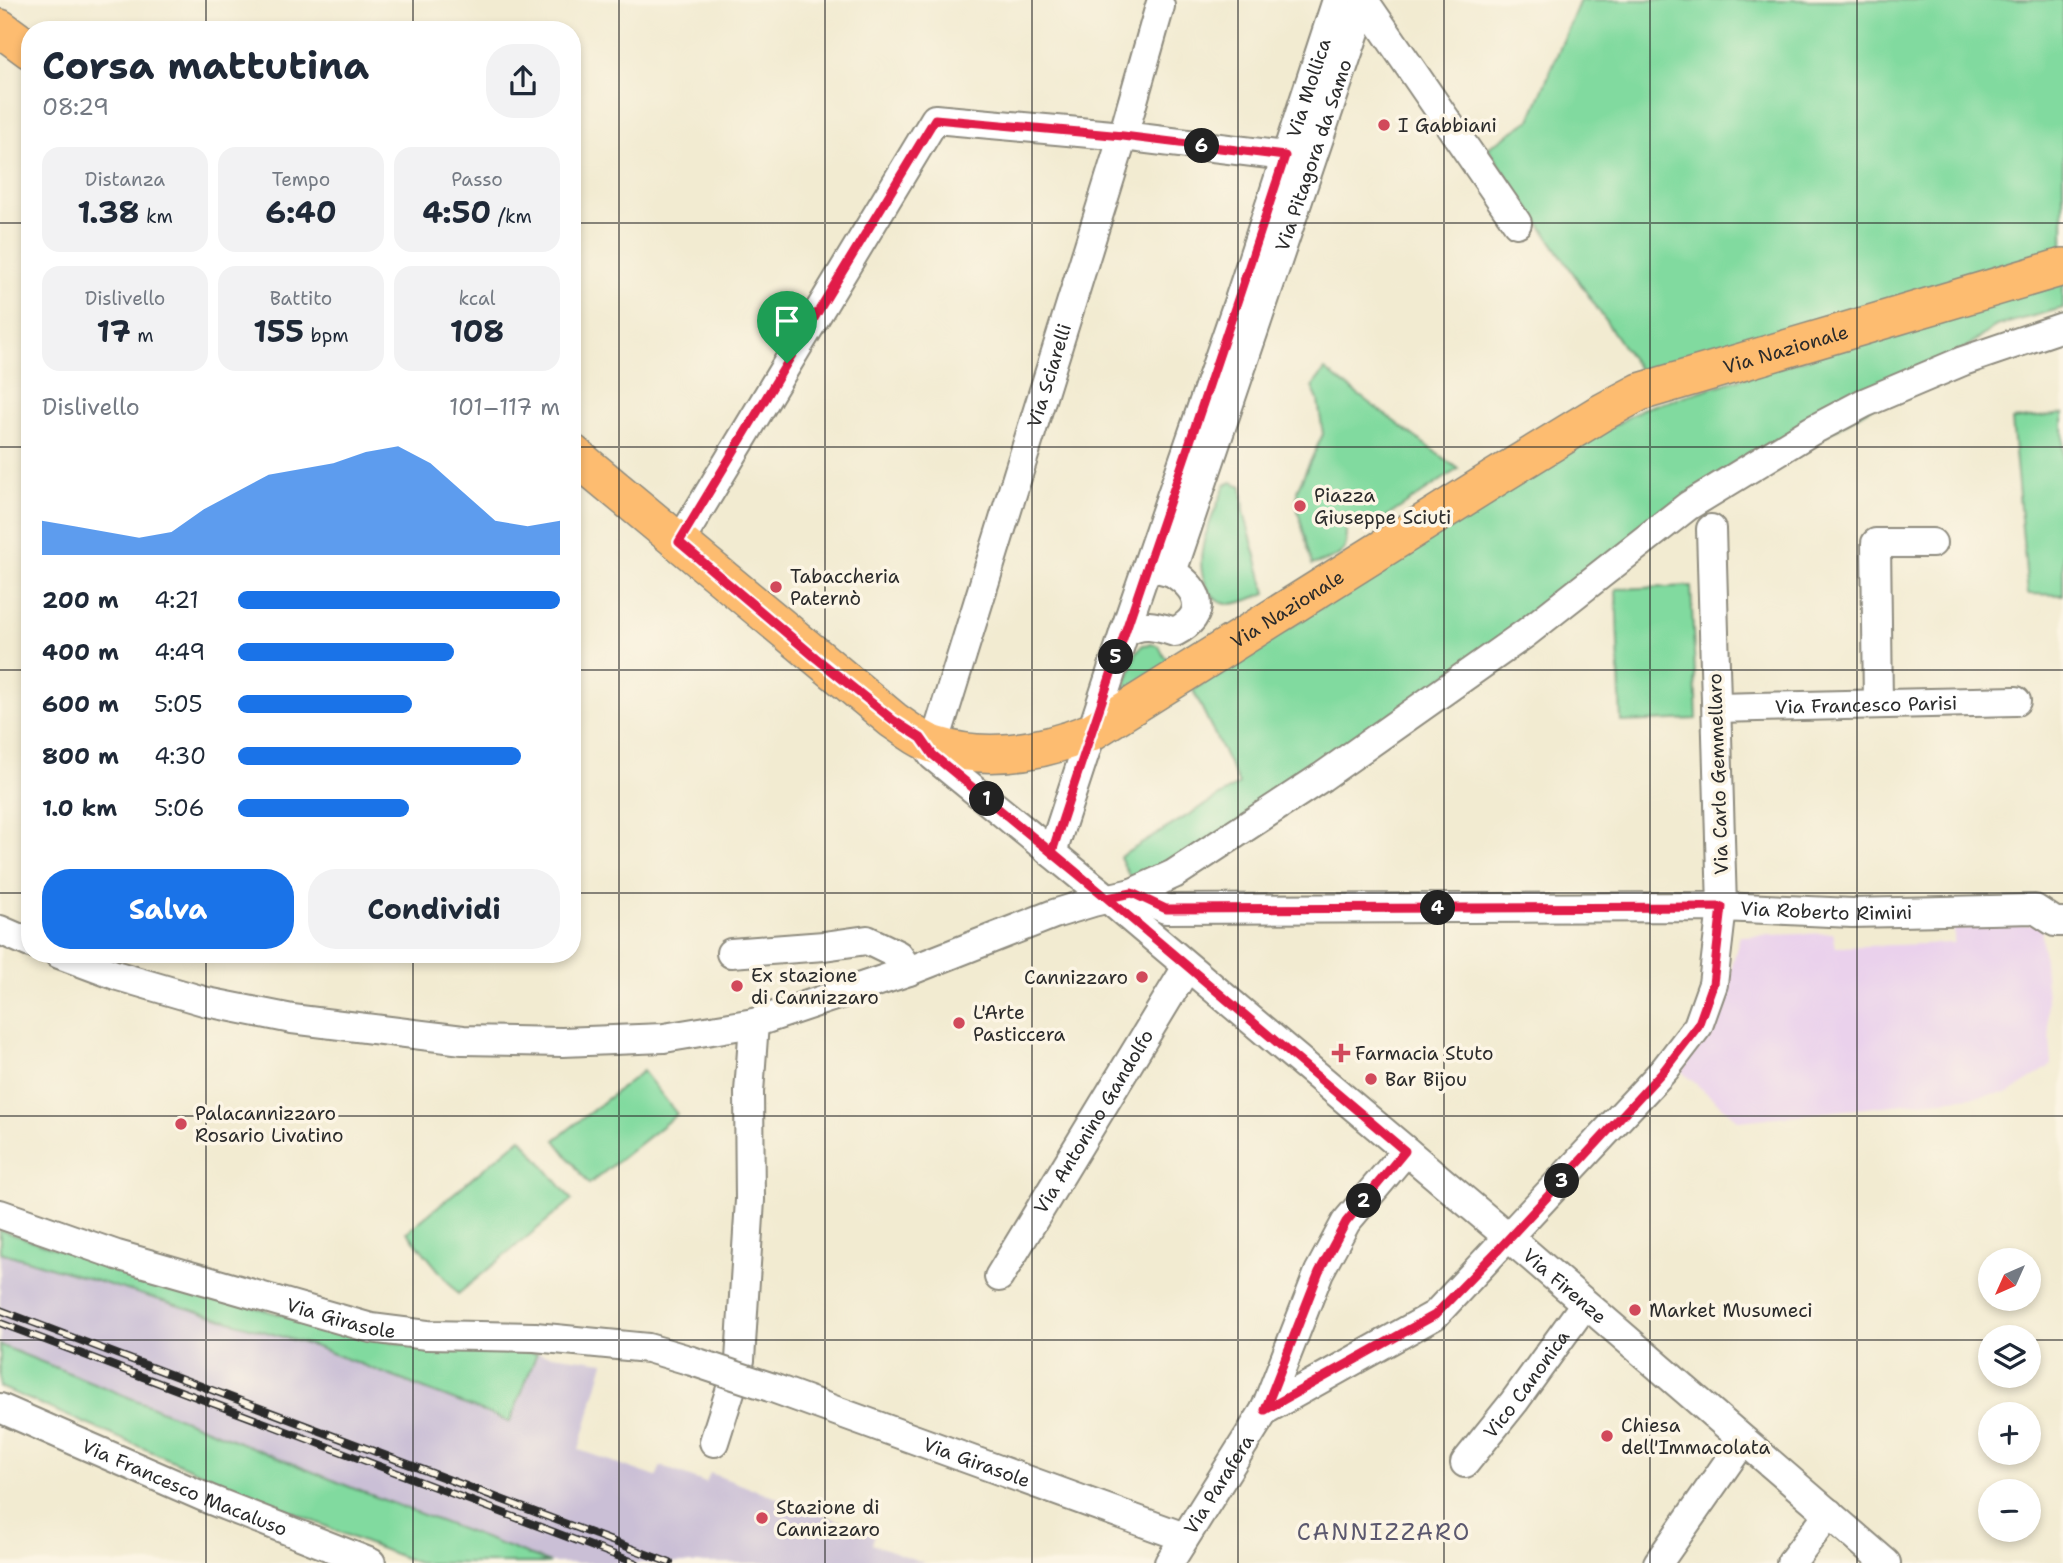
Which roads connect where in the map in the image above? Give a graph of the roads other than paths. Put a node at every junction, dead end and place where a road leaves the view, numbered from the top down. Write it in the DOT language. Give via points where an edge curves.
graph roads {
  1 [pos="1337,0"];
  2 [pos="1365,1"];
  3 [pos="1160,6"];
  4 [pos="0,28"];
  5 [pos="21,43"];
  6 [pos="1123,136"];
  7 [pos="1285,156"];
  8 [pos="1517,223"];
  9 [pos="2063,267"];
  10 [pos="2063,327"];
  11 [pos="581,460"];
  12 [pos="1711,529"];
  13 [pos="679,542"];
  14 [pos="1932,543"];
  15 [pos="1160,569"];
  16 [pos="1124,633"];
  17 [pos="2016,701"];
  18 [pos="1878,704"];
  19 [pos="1717,708"];
  20 [pos="1091,733"];
  21 [pos="948,755"];
  22 [pos="1052,852"];
  23 [pos="1120,896"];
  24 [pos="1722,907"];
  25 [pos="1166,909"];
  26 [pos="2063,922"];
  27 [pos="1140,926"];
  28 [pos="0,930"];
  29 [pos="21,939"];
  30 [pos="731,953"];
  31 [pos="83,963"];
  32 [pos="1187,967"];
  33 [pos="909,971"];
  34 [pos="754,1023"];
  35 [pos="1405,1151"];
  36 [pos="0,1214"];
  37 [pos="1509,1238"];
  38 [pos="999,1277"];
  39 [pos="1585,1304"];
  40 [pos="0,1408"];
  41 [pos="1265,1410"];
  42 [pos="1744,1441"];
  43 [pos="715,1442"];
  44 [pos="1465,1463"];
  45 [pos="1829,1513"];
  46 [pos="1184,1537"];
  47 [pos="371,1563"];
  48 [pos="1169,1563"];
  49 [pos="1658,1563"];
  50 [pos="1791,1563"];
  51 [pos="1886,1563"];
  1 -- 7 [label="street, Via Mollica"];
  2 -- 8 [label="street, Via Pitagora da Samo"];
  2 -- 15 [label="street, Via Pitagora da Samo" via="1262,307"];
  3 -- 6 [label="street, Via Sciarelli"];
  4 -- 5 [label="main road"];
  6 -- 7 [label="street"];
  6 -- 13 [label="street" via="935,119"];
  6 -- 21 [label="street, Via Sciarelli"];
  7 -- 15 [label="street, Via Mollica"];
  9 -- 20 [label="main road, Via Nazionale" via="1640,392"];
  10 -- 23 [label="street" via="1963,361 1811,431 1699,499 1526,633 1322,777 1174,874"];
  11 -- 13 [label="main road, Via Nazionale"];
  12 -- 19 [label="street, Via Carlo Gemmellaro"];
  13 -- 21 [label="main road, Via Nazionale" via="893,720"];
  14 -- 18 [label="street" via="1876,543"];
  15 -- 16 [label="street, Via Mollica"];
  15 -- 16 [label="street" via="1188,583 1196,595 1188,625 1175,632 1148,624"];
  16 -- 20 [label="street, Via Mollica"];
  17 -- 18 [label="street, Via Francesco Parisi"];
  18 -- 19 [label="street, Via Francesco Parisi"];
  19 -- 24 [label="street, Via Carlo Gemmellaro"];
  20 -- 21 [label="main road, Via Nazionale" via="1057,746 1018,753"];
  20 -- 22 [label="street, Via Mollica"];
  21 -- 22 [label="street, Via Firenze"];
  22 -- 23 [label="street, Via Firenze"];
  23 -- 25 [label="street"];
  23 -- 27 [label="street, Via Firenze"];
  23 -- 33 [label="street" via="1054,914"];
  24 -- 25 [label="street, Via Roberto Rimini"];
  24 -- 26 [label="street, Via Roberto Rimini" via="1852,913 2035,909 2054,922"];
  24 -- 37 [label="street, Via Carlo Gemmellaro" via="1713,984 1698,1026 1665,1069"];
  25 -- 27 [label="street"];
  27 -- 32 [label="street, Via Firenze"];
  28 -- 29 [label="street"];
  30 -- 33 [label="street" via="866,940 898,955"];
  31 -- 34 [label="street" via="206,1002 292,1019 463,1040 664,1038"];
  32 -- 35 [label="street, Via Firenze"];
  32 -- 38 [label="street, Via Antonino Gandolfo"];
  33 -- 34 [label="street"];
  34 -- 43 [label="street" via="740,1360"];
  35 -- 37 [label="street, Via Firenze"];
  35 -- 41 [label="street, Via Parafera" via="1346,1222 1319,1272"];
  36 -- 46 [label="street, Via Girasole, bridge" via="117,1255 371,1328 648,1348 770,1387"];
  37 -- 39 [label="street, Via Firenze"];
  37 -- 41 [label="street, Via Carlo Gemmellaro" via="1435,1315"];
  39 -- 42 [label="street, Via Firenze"];
  39 -- 44 [label="street, Vico Canonica"];
  40 -- 47 [label="street, Via Francesco Macaluso" via="211,1500"];
  41 -- 46 [label="street, Via Parafera"];
  42 -- 45 [label="street, Via Firenze"];
  42 -- 49 [label="street"];
  45 -- 50 [label="street"];
  45 -- 51 [label="street, Via Firenze"];
  46 -- 48 [label="street, Via Parafera"];
}
